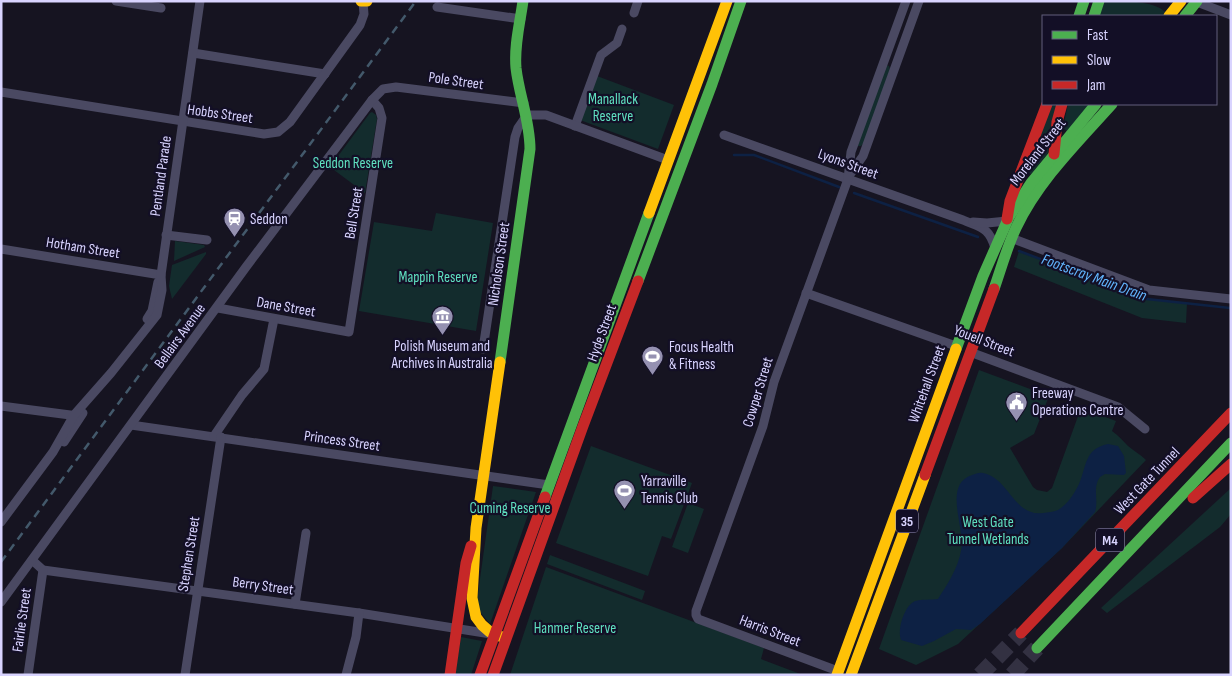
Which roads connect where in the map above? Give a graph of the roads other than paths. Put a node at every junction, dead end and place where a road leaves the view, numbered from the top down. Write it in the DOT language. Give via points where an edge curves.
graph roads {
  1 [pos="116,1"];
  2 [pos="200,1"];
  3 [pos="368,1"];
  4 [pos="523,1"];
  5 [pos="638,1"];
  6 [pos="727,1"];
  7 [pos="741,1"];
  8 [pos="906,1"];
  9 [pos="919,1"];
  10 [pos="1084,1"];
  11 [pos="1100,1"];
  12 [pos="1181,1"];
  13 [pos="362,2"];
  14 [pos="1196,2"];
  15 [pos="436,6"];
  16 [pos="161,8"];
  17 [pos="634,12"];
  18 [pos="1079,15"];
  19 [pos="1094,15"];
  20 [pos="1171,15"];
  21 [pos="1186,15"];
  22 [pos="1231,15"];
  23 [pos="520,19"];
  24 [pos="622,29"];
  25 [pos="193,53"];
  26 [pos="325,74"];
  27 [pos="383,89"];
  28 [pos="1,92"];
  29 [pos="372,100"];
  30 [pos="524,103"];
  31 [pos="1046,105"];
  32 [pos="1062,105"];
  33 [pos="1095,105"];
  34 [pos="1111,105"];
  35 [pos="527,115"];
  36 [pos="683,119"];
  37 [pos="183,122"];
  38 [pos="696,123"];
  39 [pos="575,126"];
  40 [pos="724,135"];
  41 [pos="1054,154"];
  42 [pos="668,160"];
  43 [pos="848,179"];
  44 [pos="1044,186"];
  45 [pos="963,220"];
  46 [pos="1007,221"];
  47 [pos="166,235"];
  48 [pos="1011,238"];
  49 [pos="207,240"];
  50 [pos="995,248"];
  51 [pos="1,249"];
  52 [pos="161,274"];
  53 [pos="806,293"];
  54 [pos="1231,298"];
  55 [pos="218,308"];
  56 [pos="274,319"];
  57 [pos="349,332"];
  58 [pos="956,346"];
  59 [pos="483,349"];
  60 [pos="970,352"];
  61 [pos="1,406"];
  62 [pos="1231,407"];
  63 [pos="1231,413"];
  64 [pos="77,416"];
  65 [pos="131,425"];
  66 [pos="1144,429"];
  67 [pos="217,437"];
  68 [pos="1231,443"];
  69 [pos="1199,448"];
  70 [pos="1231,464"];
  71 [pos="484,475"];
  72 [pos="549,484"];
  73 [pos="562,485"];
  74 [pos="899,506"];
  75 [pos="911,511"];
  76 [pos="1,522"];
  77 [pos="1153,528"];
  78 [pos="476,532"];
  79 [pos="306,533"];
  80 [pos="32,560"];
  81 [pos="43,570"];
  82 [pos="473,575"];
  83 [pos="198,590"];
  84 [pos="1,602"];
  85 [pos="295,604"];
  86 [pos="359,613"];
  87 [pos="696,613"];
  88 [pos="460,628"];
  89 [pos="1021,633"];
  90 [pos="494,635"];
  91 [pos="506,639"];
  92 [pos="1037,648"];
  93 [pos="844,674"];
  94 [pos="28,675"];
  95 [pos="185,675"];
  96 [pos="346,675"];
  97 [pos="450,675"];
  98 [pos="480,675"];
  99 [pos="493,675"];
  1 -- 16 [label="street"];
  2 -- 25 [label="street, Pentland Parade"];
  3 -- 13 [label="main road"];
  4 -- 23 [label="main road, Nicholson Street"];
  5 -- 17 [label="street"];
  6 -- 36 [label="main road, Hyde Street"];
  7 -- 38 [label="main road, Hyde Street"];
  8 -- 43 [label="street, Cowper Street" via="851,152"];
  9 -- 43 [label="street, Cowper Street" via="863,156"];
  10 -- 18 [label="main road"];
  11 -- 19 [label="main road"];
  12 -- 20 [label="main road"];
  13 -- 26 [label="street, Hobbs Street" via="364,14 360,25"];
  14 -- 21 [label="main road"];
  14 -- 22 [label="street"];
  15 -- 23 [label="street"];
  23 -- 30 [label="main road, Nicholson Street" via="516,65"];
  24 -- 39 [label="street" via="617,44 601,55"];
  25 -- 26 [label="street"];
  25 -- 37 [label="street, Pentland Parade"];
  26 -- 37 [label="street, Hobbs Street" via="297,113 278,132 264,134"];
  27 -- 29 [label="street, Bellairs Avenue"];
  27 -- 30 [label="street, Pole Street" via="396,86"];
  28 -- 37 [label="street, Hobbs Street"];
  29 -- 55 [label="street, Bellairs Avenue"];
  29 -- 57 [label="street, Bell Street" via="382,118"];
  30 -- 35 [label="main road, Nicholson Street"];
  31 -- 46 [label="main road, Whitehall Street / 35" via="1010,201"];
  32 -- 41 [label="main road, 35"];
  33 -- 41 [label="main road, Moreland Street"];
  34 -- 44 [label="main road, Moreland Street" via="1068,153"];
  35 -- 39 [label="street" via="543,114"];
  35 -- 59 [label="street" via="515,136"];
  35 -- 71 [label="main road, Nicholson Street" via="529,158"];
  36 -- 38 [label="main road"];
  36 -- 42 [label="main road, Hyde Street"];
  37 -- 47 [label="street, Pentland Parade"];
  38 -- 73 [label="main road, Hyde Street"];
  39 -- 42 [label="street"];
  40 -- 43 [label="street, Lyons Street"];
  41 -- 44 [label="main road, 35"];
  41 -- 46 [label="main road, Moreland Street" via="1021,196"];
  42 -- 72 [label="main road, Hyde Street"];
  43 -- 45 [label="street, Lyons Street"];
  43 -- 53 [label="street, Cowper Street"];
  44 -- 48 [label="main road, Whitehall Street / 35" via="1027,208"];
  45 -- 46 [label="street, Lyons Street"];
  45 -- 50 [label="street, Lyons Street" via="989,233"];
  46 -- 50 [label="main road, Whitehall Street / 35"];
  47 -- 49 [label="street, Pentland Parade"];
  47 -- 52 [label="street, Pentland Parade"];
  48 -- 54 [label="street" via="1149,290"];
  48 -- 60 [label="main road, Whitehall Street / 35"];
  50 -- 58 [label="main road, Whitehall Street / 35"];
  51 -- 52 [label="street, Hotham Street"];
  52 -- 64 [label="street, Pentland Parade" via="158,313 111,373 94,401"];
  53 -- 58 [label="street, Youell Street"];
  53 -- 87 [label="street, Cowper Street" via="774,382 763,426"];
  55 -- 56 [label="street, Dane Street"];
  55 -- 65 [label="street, Bellairs Avenue"];
  56 -- 57 [label="street, Dane Street"];
  56 -- 67 [label="street, Stephen Street" via="264,369 242,395"];
  58 -- 60 [label="main road, Youell Street"];
  58 -- 74 [label="main road, Whitehall Street / 35"];
  60 -- 66 [label="street, Youell Street" via="1118,407"];
  60 -- 75 [label="main road, Whitehall Street / 35"];
  61 -- 64 [label="street"];
  62 -- 69 [label="main road"];
  63 -- 69 [label="main road, West Gate Tunnel / M4"];
  64 -- 76 [label="street, Pentland Parade" via="64,441"];
  65 -- 67 [label="street, Princess Street"];
  65 -- 80 [label="street, Bellairs Avenue"];
  67 -- 71 [label="street, Princess Street"];
  67 -- 83 [label="street, Stephen Street"];
  68 -- 77 [label="main road, M4"];
  69 -- 89 [label="main road, West Gate Tunnel / M4"];
  70 -- 77 [label="main road" via="1179,510"];
  71 -- 72 [label="street, Princess Street"];
  71 -- 78 [label="main road, Nicholson Street"];
  72 -- 73 [label="main road"];
  72 -- 90 [label="main road, Hyde Street"];
  73 -- 91 [label="main road, Hyde Street"];
  74 -- 75 [label="main road"];
  74 -- 93 [label="main road, Whitehall Street / 35"];
  75 -- 93 [label="main road, Whitehall Street / 35"];
  77 -- 92 [label="main road, M4"];
  78 -- 82 [label="main road, Nicholson Street"];
  78 -- 88 [label="main road, Nicholson Street" via="466,563"];
  79 -- 85 [label="street"];
  80 -- 81 [label="street"];
  80 -- 84 [label="street, Bellairs Avenue"];
  81 -- 83 [label="street, Berry Street"];
  81 -- 94 [label="street, Fairlie Street"];
  82 -- 88 [label="main road"];
  82 -- 90 [label="main road, Nicholson Street" via="474,614"];
  83 -- 85 [label="street, Berry Street"];
  83 -- 95 [label="street, Stephen Street"];
  85 -- 86 [label="street, Berry Street"];
  86 -- 88 [label="street, Berry Street"];
  86 -- 96 [label="street"];
  87 -- 93 [label="street, Harris Street" via="698,619"];
  88 -- 90 [label="street, Berry Street"];
  88 -- 97 [label="main road, Nicholson Street"];
  90 -- 91 [label="main road"];
  90 -- 98 [label="main road, Hyde Street"];
  91 -- 99 [label="main road, Hyde Street"];
}
